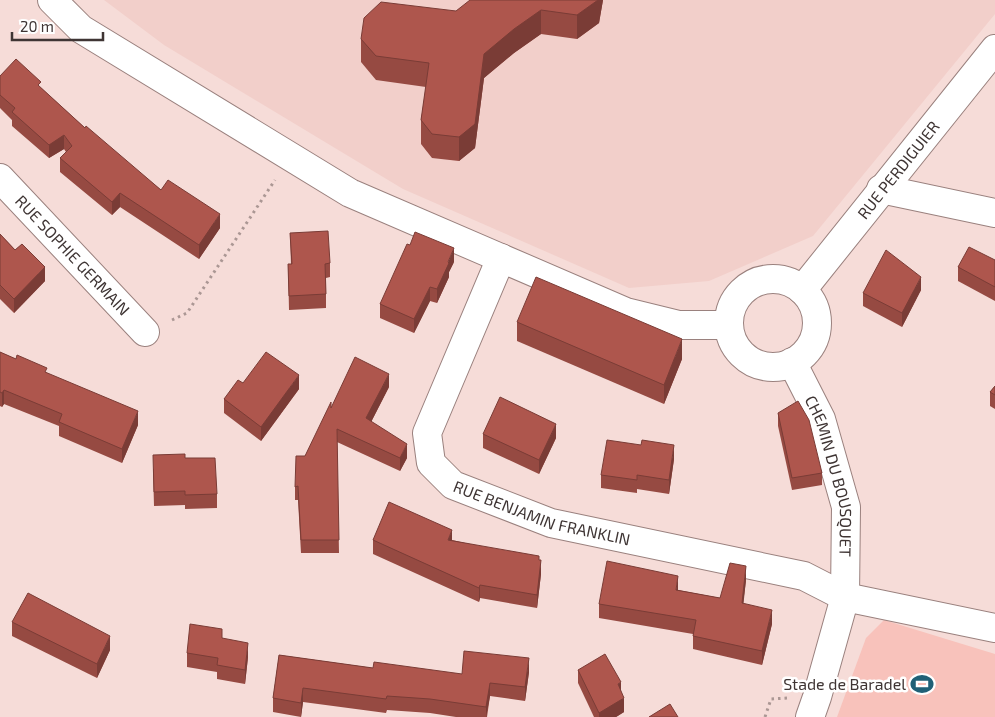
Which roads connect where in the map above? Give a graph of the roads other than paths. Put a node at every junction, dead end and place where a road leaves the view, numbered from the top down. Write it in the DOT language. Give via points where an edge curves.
graph roads {
  1 [pos="52,0"];
  2 [pos="995,49"];
  3 [pos="0,178"];
  4 [pos="882,189"];
  5 [pos="995,213"];
  6 [pos="501,258"];
  7 [pos="802,290"];
  8 [pos="729,325"];
  9 [pos="145,332"];
  10 [pos="792,362"];
  11 [pos="846,597"];
  12 [pos="995,628"];
  13 [pos="810,717"];
  1 -- 6 [label="street" via="81,29 350,192"];
  2 -- 4 [label="street, RUE PERDIGUIER"];
  3 -- 9 [label="street, RUE SOPHIE GERMAIN"];
  4 -- 5 [label="street"];
  4 -- 7 [label="street, RUE PERDIGUIER"];
  6 -- 8 [label="street" via="626,312 679,325"];
  6 -- 11 [label="street, RUE BENJAMIN FRANKLIN" via="427,433 431,463 453,485 551,523 804,576"];
  7 -- 8 [label="street" via="779,279 754,283 735,300"];
  7 -- 10 [label="street" via="816,314 816,328 812,342"];
  8 -- 10 [label="street" via="734,344 750,360 774,367"];
  10 -- 11 [label="street, CHEMIN DU BOUSQUET" via="820,419 846,507"];
  11 -- 12 [label="street"];
  11 -- 13 [label="street, CHEMIN DU BOUSQUET"];
}
